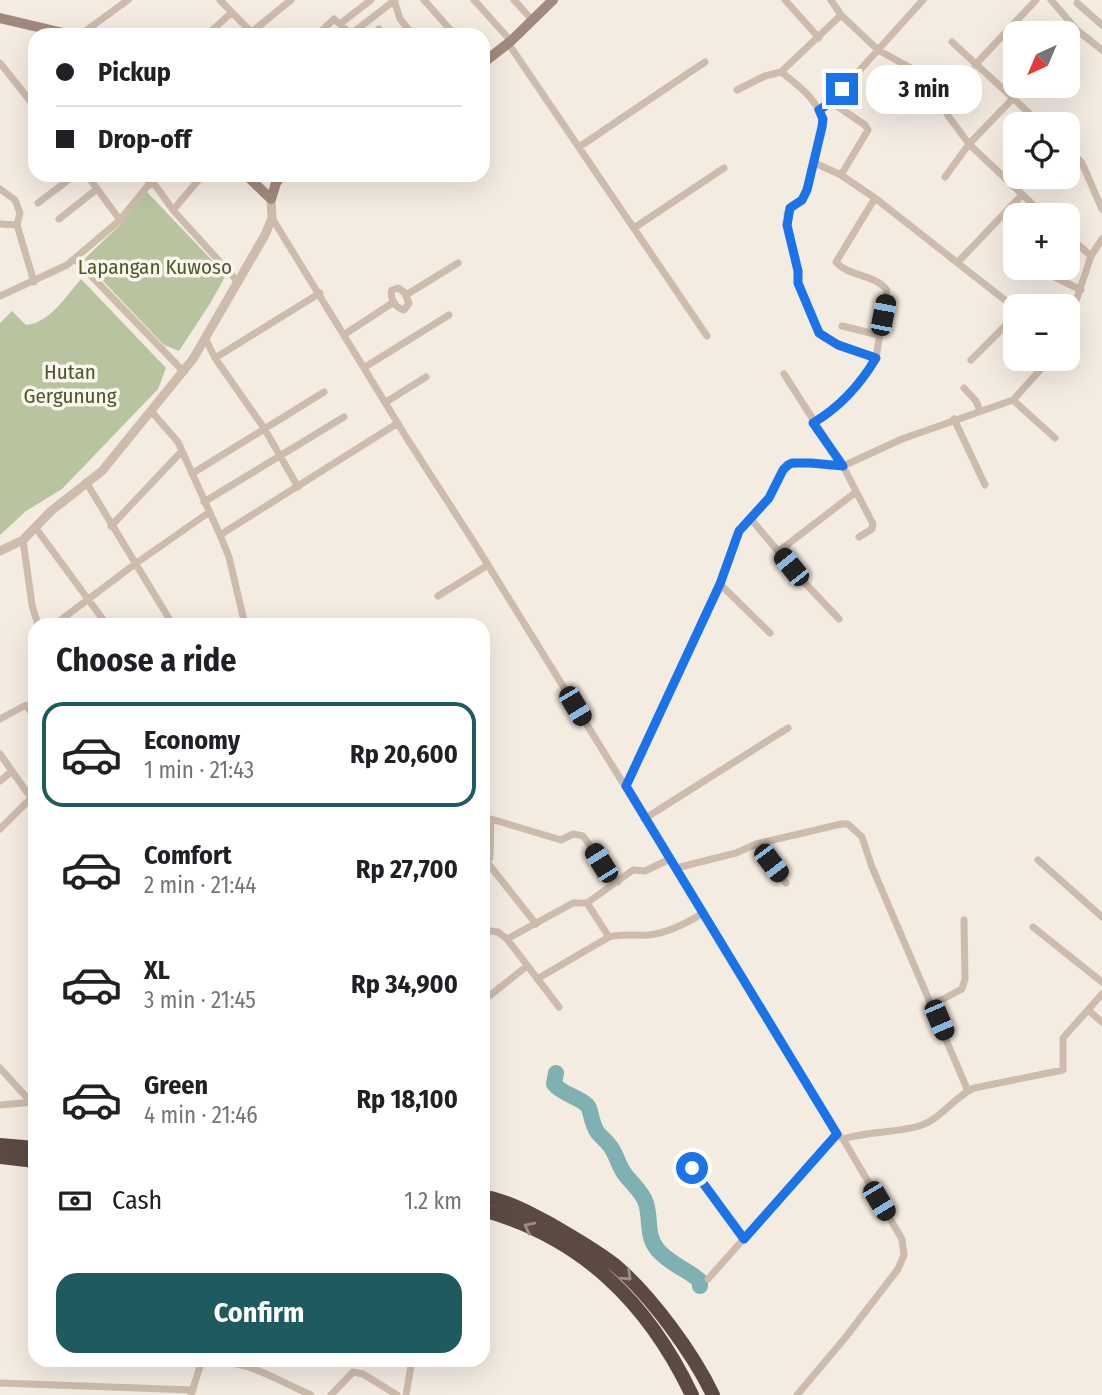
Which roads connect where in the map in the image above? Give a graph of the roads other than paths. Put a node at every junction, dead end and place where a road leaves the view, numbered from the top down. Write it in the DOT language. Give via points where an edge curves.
graph roads {
  1 [pos="128,0"];
  2 [pos="220,0"];
  3 [pos="291,0"];
  4 [pos="371,0"];
  5 [pos="394,0"];
  6 [pos="424,0"];
  7 [pos="474,0"];
  8 [pos="514,0"];
  9 [pos="554,0"];
  10 [pos="785,0"];
  11 [pos="831,0"];
  12 [pos="923,0"];
  13 [pos="1036,0"];
  14 [pos="1051,0"];
  15 [pos="1077,3"];
  16 [pos="231,13"];
  17 [pos="841,15"];
  18 [pos="0,18"];
  19 [pos="533,21"];
  20 [pos="1069,21"];
  21 [pos="341,23"];
  22 [pos="1102,25"];
  23 [pos="47,28"];
  24 [pos="90,28"];
  25 [pos="215,28"];
  26 [pos="246,28"];
  27 [pos="259,28"];
  28 [pos="324,28"];
  29 [pos="346,28"];
  30 [pos="359,28"];
  31 [pos="407,28"];
  32 [pos="449,28"];
  33 [pos="1080,32"];
  34 [pos="819,38"];
  35 [pos="510,42"];
  36 [pos="951,42"];
  37 [pos="878,50"];
  38 [pos="1102,50"];
  39 [pos="490,58"];
  40 [pos="705,62"];
  41 [pos="0,63"];
  42 [pos="975,65"];
  43 [pos="781,72"];
  44 [pos="737,90"];
  45 [pos="28,98"];
  46 [pos="1013,99"];
  47 [pos="831,102"];
  48 [pos="819,110"];
  49 [pos="1028,112"];
  50 [pos="969,144"];
  51 [pos="579,147"];
  52 [pos="1080,161"];
  53 [pos="815,163"];
  54 [pos="724,168"];
  55 [pos="841,175"];
  56 [pos="945,177"];
  57 [pos="66,182"];
  58 [pos="92,182"];
  59 [pos="197,182"];
  60 [pos="253,182"];
  61 [pos="277,182"];
  62 [pos="0,189"];
  63 [pos="97,190"];
  64 [pos="1021,196"];
  65 [pos="874,198"];
  66 [pos="271,199"];
  67 [pos="38,203"];
  68 [pos="1029,203"];
  69 [pos="1102,209"];
  70 [pos="173,210"];
  71 [pos="272,218"];
  72 [pos="59,219"];
  73 [pos="120,220"];
  74 [pos="0,224"];
  75 [pos="18,225"];
  76 [pos="634,228"];
  77 [pos="1102,239"];
  78 [pos="1080,246"];
  79 [pos="1091,256"];
  80 [pos="75,259"];
  81 [pos="458,262"];
  82 [pos="958,262"];
  83 [pos="1060,280"];
  84 [pos="34,282"];
  85 [pos="238,282"];
  86 [pos="1080,290"];
  87 [pos="320,293"];
  88 [pos="1079,294"];
  89 [pos="406,295"];
  90 [pos="0,296"];
  91 [pos="1003,298"];
  92 [pos="394,302"];
  93 [pos="449,315"];
  94 [pos="842,326"];
  95 [pos="1003,329"];
  96 [pos="345,334"];
  97 [pos="707,335"];
  98 [pos="879,335"];
  99 [pos="205,338"];
  100 [pos="215,358"];
  101 [pos="876,358"];
  102 [pos="971,360"];
  103 [pos="365,367"];
  104 [pos="1041,371"];
  105 [pos="184,372"];
  106 [pos="784,374"];
  107 [pos="426,377"];
  108 [pos="964,388"];
  109 [pos="324,392"];
  110 [pos="1013,400"];
  111 [pos="386,402"];
  112 [pos="151,411"];
  113 [pos="981,411"];
  114 [pos="344,417"];
  115 [pos="954,419"];
  116 [pos="398,423"];
  117 [pos="813,423"];
  118 [pos="264,428"];
  119 [pos="1055,438"];
  120 [pos="182,451"];
  121 [pos="281,456"];
  122 [pos="843,466"];
  123 [pos="192,473"];
  124 [pos="86,482"];
  125 [pos="985,485"];
  126 [pos="298,487"];
  127 [pos="856,492"];
  128 [pos="204,502"];
  129 [pos="208,513"];
  130 [pos="750,518"];
  131 [pos="111,526"];
  132 [pos="36,527"];
  133 [pos="220,535"];
  134 [pos="859,537"];
  135 [pos="23,540"];
  136 [pos="0,551"];
  137 [pos="779,551"];
  138 [pos="135,564"];
  139 [pos="488,565"];
  140 [pos="720,584"];
  141 [pos="438,596"];
  142 [pos="88,600"];
  143 [pos="36,618"];
  144 [pos="64,618"];
  145 [pos="102,618"];
  146 [pos="169,618"];
  147 [pos="242,618"];
  148 [pos="839,619"];
  149 [pos="770,633"];
  150 [pos="26,705"];
  151 [pos="28,708"];
  152 [pos="0,719"];
  153 [pos="788,728"];
  154 [pos="0,754"];
  155 [pos="11,772"];
  156 [pos="0,781"];
  157 [pos="626,786"];
  158 [pos="28,791"];
  159 [pos="28,801"];
  160 [pos="644,819"];
  161 [pos="0,829"];
  162 [pos="756,844"];
  163 [pos="490,854"];
  164 [pos="670,859"];
  165 [pos="1038,860"];
  166 [pos="676,868"];
  167 [pos="490,870"];
  168 [pos="618,882"];
  169 [pos="786,883"];
  170 [pos="587,902"];
  171 [pos="703,913"];
  172 [pos="1102,918"];
  173 [pos="964,920"];
  174 [pos="536,924"];
  175 [pos="1033,927"];
  176 [pos="490,930"];
  177 [pos="609,937"];
  178 [pos="507,939"];
  179 [pos="527,966"];
  180 [pos="537,979"];
  181 [pos="1102,982"];
  182 [pos="1102,994"];
  183 [pos="490,995"];
  184 [pos="932,1005"];
  185 [pos="559,1007"];
  186 [pos="1088,1010"];
  187 [pos="1102,1022"];
  188 [pos="0,1068"];
  189 [pos="968,1091"];
  190 [pos="28,1096"];
  191 [pos="28,1103"];
  192 [pos="0,1105"];
  193 [pos="840,1137"];
  194 [pos="0,1145"];
  195 [pos="28,1147"];
  196 [pos="0,1157"];
  197 [pos="28,1160"];
  198 [pos="692,1168"];
  199 [pos="490,1198"];
  200 [pos="490,1212"];
  201 [pos="744,1239"];
  202 [pos="708,1279"];
  203 [pos="199,1367"];
  204 [pos="251,1367"];
  205 [pos="411,1367"];
  206 [pos="0,1383"];
  207 [pos="192,1392"];
  208 [pos="311,1395"];
  209 [pos="331,1395"];
  210 [pos="397,1395"];
  211 [pos="406,1395"];
  212 [pos="692,1395"];
  213 [pos="713,1395"];
  214 [pos="797,1395"];
  1 -- 24 [label="street"];
  2 -- 16 [label="street"];
  3 -- 27 [label="street"];
  4 -- 21 [label="street"];
  5 -- 30 [label="street"];
  5 -- 31 [label="street"];
  6 -- 32 [label="street"];
  7 -- 35 [label="street"];
  8 -- 19 [label="street"];
  9 -- 19 [label="main road"];
  10 -- 34 [label="street"];
  11 -- 17 [label="street"];
  12 -- 37 [label="street"];
  13 -- 42 [label="street"];
  14 -- 20 [label="street"];
  15 -- 22 [label="street"];
  16 -- 25 [label="street"];
  16 -- 26 [label="street"];
  17 -- 34 [label="street"];
  17 -- 37 [label="street"];
  18 -- 23 [label="main road"];
  19 -- 35 [label="main road"];
  21 -- 28 [label="street" via="334,19"];
  21 -- 29 [label="street"];
  33 -- 38 [label="street"];
  34 -- 43 [label="street"];
  35 -- 39 [label="main road"];
  35 -- 51 [label="street"];
  36 -- 42 [label="street"];
  37 -- 47 [label="street"];
  37 -- 50 [label="street" via="929,84"];
  40 -- 51 [label="street"];
  41 -- 45 [label="street"];
  42 -- 46 [label="street"];
  43 -- 44 [label="street"];
  43 -- 48 [label="street"];
  46 -- 49 [label="street"];
  46 -- 50 [label="street"];
  47 -- 48 [label="street"];
  47 -- 55 [label="street" via="868,130"];
  48 -- 53 [label="street" via="823,119"];
  50 -- 56 [label="street"];
  50 -- 64 [label="street"];
  51 -- 76 [label="street"];
  52 -- 69 [label="street"];
  53 -- 55 [label="street"];
  53 -- 101 [label="street" via="804,198 787,214 798,283 824,338"];
  54 -- 76 [label="street"];
  55 -- 65 [label="street"];
  57 -- 67 [label="street"];
  58 -- 63 [label="street"];
  59 -- 70 [label="street"];
  60 -- 66 [label="main road"];
  61 -- 66 [label="main road"];
  62 -- 75 [label="street" via="18,205"];
  63 -- 72 [label="street"];
  63 -- 73 [label="street"];
  64 -- 68 [label="street"];
  64 -- 82 [label="street"];
  65 -- 82 [label="street"];
  65 -- 98 [label="street" via="836,262 886,288"];
  66 -- 71 [label="street"];
  70 -- 73 [label="street" via="150,183"];
  70 -- 85 [label="street"];
  71 -- 85 [label="street"];
  71 -- 87 [label="street"];
  73 -- 80 [label="street"];
  74 -- 75 [label="street"];
  75 -- 84 [label="street"];
  76 -- 97 [label="street"];
  77 -- 79 [label="street"];
  78 -- 79 [label="street"];
  79 -- 86 [label="street"];
  80 -- 84 [label="street"];
  80 -- 105 [label="street"];
  81 -- 89 [label="street"];
  82 -- 91 [label="street"];
  83 -- 86 [label="street"];
  84 -- 90 [label="street"];
  85 -- 99 [label="street"];
  86 -- 88 [label="street"];
  87 -- 96 [label="street"];
  87 -- 100 [label="street"];
  89 -- 92 [label="street" via="395,288 391,294"];
  89 -- 92 [label="street" via="407,308 400,309"];
  92 -- 96 [label="street"];
  93 -- 103 [label="street"];
  94 -- 98 [label="street"];
  95 -- 102 [label="street"];
  96 -- 103 [label="street"];
  98 -- 101 [label="street"];
  99 -- 100 [label="street"];
  99 -- 105 [label="street"];
  100 -- 118 [label="street"];
  101 -- 117 [label="street" via="858,385"];
  103 -- 111 [label="street"];
  104 -- 110 [label="street"];
  105 -- 112 [label="street"];
  106 -- 117 [label="street"];
  107 -- 111 [label="street"];
  108 -- 113 [label="street"];
  109 -- 118 [label="street"];
  110 -- 113 [label="street"];
  110 -- 119 [label="street"];
  111 -- 116 [label="street"];
  112 -- 120 [label="street"];
  112 -- 124 [label="street" via="102,471"];
  113 -- 115 [label="street"];
  114 -- 121 [label="street"];
  115 -- 122 [label="street"];
  115 -- 125 [label="street"];
  116 -- 126 [label="street"];
  116 -- 139 [label="street"];
  117 -- 122 [label="street"];
  118 -- 121 [label="street"];
  118 -- 123 [label="street"];
  120 -- 123 [label="street"];
  120 -- 131 [label="street"];
  121 -- 126 [label="street"];
  121 -- 128 [label="street"];
  122 -- 127 [label="street"];
  122 -- 130 [label="street" via="788,465 769,498"];
  123 -- 128 [label="street"];
  124 -- 131 [label="street"];
  124 -- 132 [label="street"];
  126 -- 133 [label="street"];
  127 -- 134 [label="street" via="873,524"];
  127 -- 137 [label="street"];
  128 -- 129 [label="street"];
  129 -- 133 [label="street"];
  129 -- 138 [label="street"];
  130 -- 137 [label="street"];
  130 -- 140 [label="street" via="735,539"];
  131 -- 138 [label="street"];
  132 -- 135 [label="street"];
  132 -- 142 [label="street"];
  133 -- 147 [label="street"];
  135 -- 136 [label="street"];
  135 -- 143 [label="street"];
  137 -- 148 [label="street"];
  138 -- 142 [label="street"];
  138 -- 146 [label="street"];
  139 -- 141 [label="street"];
  139 -- 157 [label="street"];
  140 -- 149 [label="street"];
  140 -- 157 [label="street"];
  142 -- 144 [label="street"];
  142 -- 145 [label="street"];
  150 -- 151 [label="street"];
  150 -- 152 [label="street"];
  153 -- 160 [label="street"];
  154 -- 155 [label="street"];
  155 -- 156 [label="street"];
  155 -- 158 [label="street"];
  157 -- 160 [label="street"];
  159 -- 161 [label="street"];
  160 -- 164 [label="street"];
  162 -- 166 [label="street"];
  162 -- 169 [label="street"];
  162 -- 184 [label="street" via="832,825 854,828 864,839"];
  163 -- 168 [label="street" via="491,819 561,840 573,834 583,836"];
  164 -- 166 [label="street"];
  164 -- 168 [label="street" via="633,870"];
  165 -- 172 [label="street"];
  166 -- 171 [label="street"];
  167 -- 174 [label="street"];
  168 -- 170 [label="street"];
  170 -- 174 [label="street" via="573,904"];
  170 -- 177 [label="street"];
  171 -- 177 [label="street" via="651,935"];
  171 -- 193 [label="street"];
  173 -- 184 [label="street" via="962,989"];
  174 -- 178 [label="street"];
  175 -- 181 [label="street"];
  176 -- 178 [label="street"];
  177 -- 180 [label="street"];
  178 -- 179 [label="street"];
  179 -- 180 [label="street"];
  179 -- 183 [label="street"];
  180 -- 185 [label="street"];
  182 -- 186 [label="street"];
  184 -- 189 [label="street"];
  186 -- 187 [label="street"];
  186 -- 189 [label="street" via="1063,1038 1063,1070"];
  188 -- 190 [label="street"];
  189 -- 193 [label="street" via="919,1126"];
  191 -- 192 [label="street"];
  193 -- 201 [label="street"];
  193 -- 214 [label="street" via="902,1239 903,1262"];
  194 -- 195 [label="highway"];
  196 -- 197 [label="highway"];
  198 -- 201 [label="street"];
  199 -- 213 [label="highway, one-way" via="522,1208 614,1265 648,1298"];
  212 -- 200 [label="highway, one-way" via="653,1329 610,1279 575,1251"];
  201 -- 202 [label="street"];
  203 -- 207 [label="street"];
  204 -- 208 [label="street"];
  205 -- 211 [label="street"];
  206 -- 207 [label="street"];
  209 -- 210 [label="street" via="353,1372"];
}
